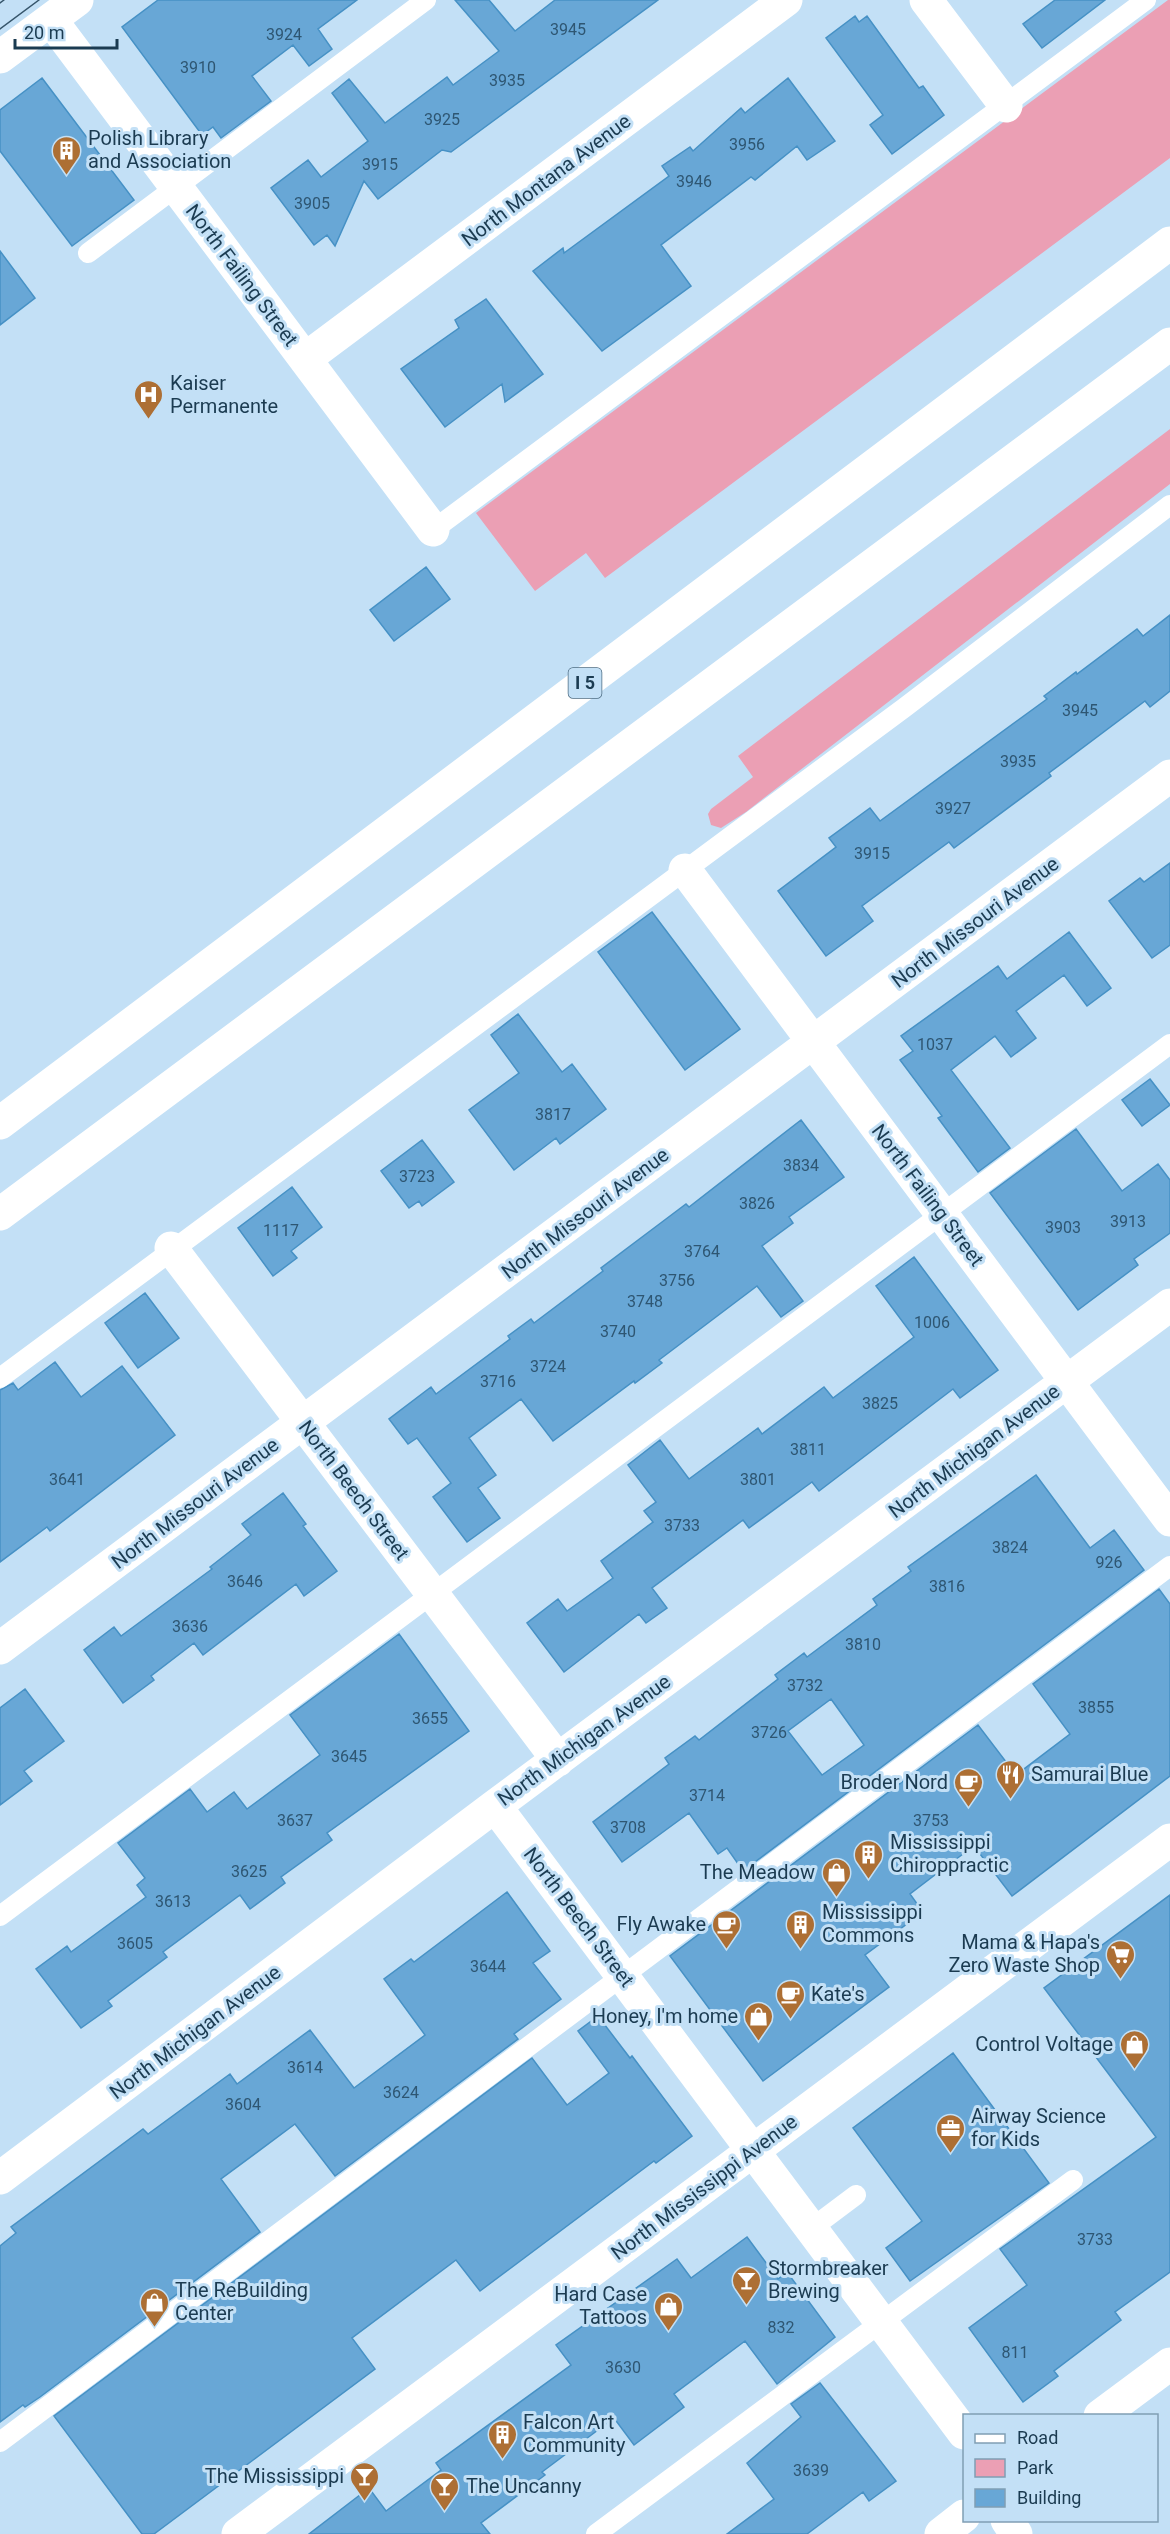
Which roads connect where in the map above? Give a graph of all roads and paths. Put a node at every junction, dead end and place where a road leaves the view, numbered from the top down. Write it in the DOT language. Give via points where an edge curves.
graph roads {
  1 [pos="77,0"];
  2 [pos="426,0"];
  3 [pos="786,0"];
  4 [pos="927,0"];
  5 [pos="1146,0"];
  6 [pos="51,20"];
  7 [pos="0,57"];
  8 [pos="1006,106"];
  9 [pos="176,187"];
  10 [pos="1170,243"];
  11 [pos="88,253"];
  12 [pos="1170,344"];
  13 [pos="305,359"];
  14 [pos="1170,505"];
  15 [pos="433,530"];
  16 [pos="1170,776"];
  17 [pos="686,870"];
  18 [pos="814,1042"];
  19 [pos="1170,1044"];
  20 [pos="0,1123"];
  21 [pos="0,1214"];
  22 [pos="942,1214"];
  23 [pos="171,1248"];
  24 [pos="1170,1305"];
  25 [pos="0,1378"];
  26 [pos="1067,1382"];
  27 [pos="303,1423"];
  28 [pos="1170,1520"];
  29 [pos="1170,1566"];
  30 [pos="432,1594"];
  31 [pos="0,1648"];
  32 [pos="558,1760"];
  33 [pos="495,1806"];
  34 [pos="1170,1840"];
  35 [pos="0,1916"];
  36 [pos="622,1975"];
  37 [pos="754,2150"];
  38 [pos="0,2178"];
  39 [pos="1073,2180"];
  40 [pos="856,2195"];
  41 [pos="812,2228"];
  42 [pos="881,2321"];
  43 [pos="1170,2364"];
  44 [pos="1101,2414"];
  45 [pos="963,2432"];
  46 [pos="0,2442"];
  47 [pos="963,2517"];
  48 [pos="238,2534"];
  49 [pos="596,2534"];
  50 [pos="941,2534"];
  1 -- 6 [label="main road"];
  2 -- 9 [label="lane"];
  3 -- 13 [label="main road, North Montana Avenue"];
  4 -- 8 [label="main road"];
  5 -- 8 [label="lane"];
  6 -- 7 [label="main road"];
  6 -- 9 [label="main road, North Failing Street"];
  8 -- 15 [label="lane"];
  9 -- 11 [label="lane"];
  9 -- 13 [label="main road, North Failing Street"];
  10 -- 20 [label="main road, I 5"];
  12 -- 21 [label="main road"];
  13 -- 15 [label="main road, North Failing Street"];
  14 -- 17 [label="lane"];
  16 -- 18 [label="main road, North Missouri Avenue"];
  17 -- 18 [label="main road, North Failing Street"];
  17 -- 23 [label="lane"];
  18 -- 22 [label="main road, North Failing Street"];
  18 -- 27 [label="main road, North Missouri Avenue"];
  19 -- 22 [label="lane"];
  22 -- 26 [label="main road, North Failing Street"];
  22 -- 30 [label="lane"];
  23 -- 25 [label="lane"];
  23 -- 27 [label="main road, North Beech Street"];
  24 -- 26 [label="main road, North Michigan Avenue"];
  26 -- 28 [label="main road, North Failing Street"];
  26 -- 32 [label="main road, North Michigan Avenue"];
  27 -- 30 [label="main road, North Beech Street"];
  27 -- 31 [label="main road, North Missouri Avenue"];
  29 -- 36 [label="lane"];
  30 -- 32 [label="main road, North Beech Street"];
  30 -- 35 [label="lane"];
  32 -- 33 [label="main road, North Michigan Avenue"];
  33 -- 36 [label="main road, North Beech Street"];
  33 -- 38 [label="main road, North Michigan Avenue"];
  34 -- 37 [label="main road, North Mississippi Avenue"];
  36 -- 37 [label="main road, North Beech Street"];
  36 -- 46 [label="lane"];
  37 -- 41 [label="main road, North Beech Street"];
  37 -- 48 [label="main road, North Mississippi Avenue"];
  39 -- 42 [label="lane"];
  40 -- 41 [label="lane"];
  41 -- 42 [label="main road, North Beech Street"];
  42 -- 45 [label="main road, North Beech Street"];
  42 -- 49 [label="lane"];
  43 -- 44 [label="main road"];
  47 -- 50 [label="main road"];
}
